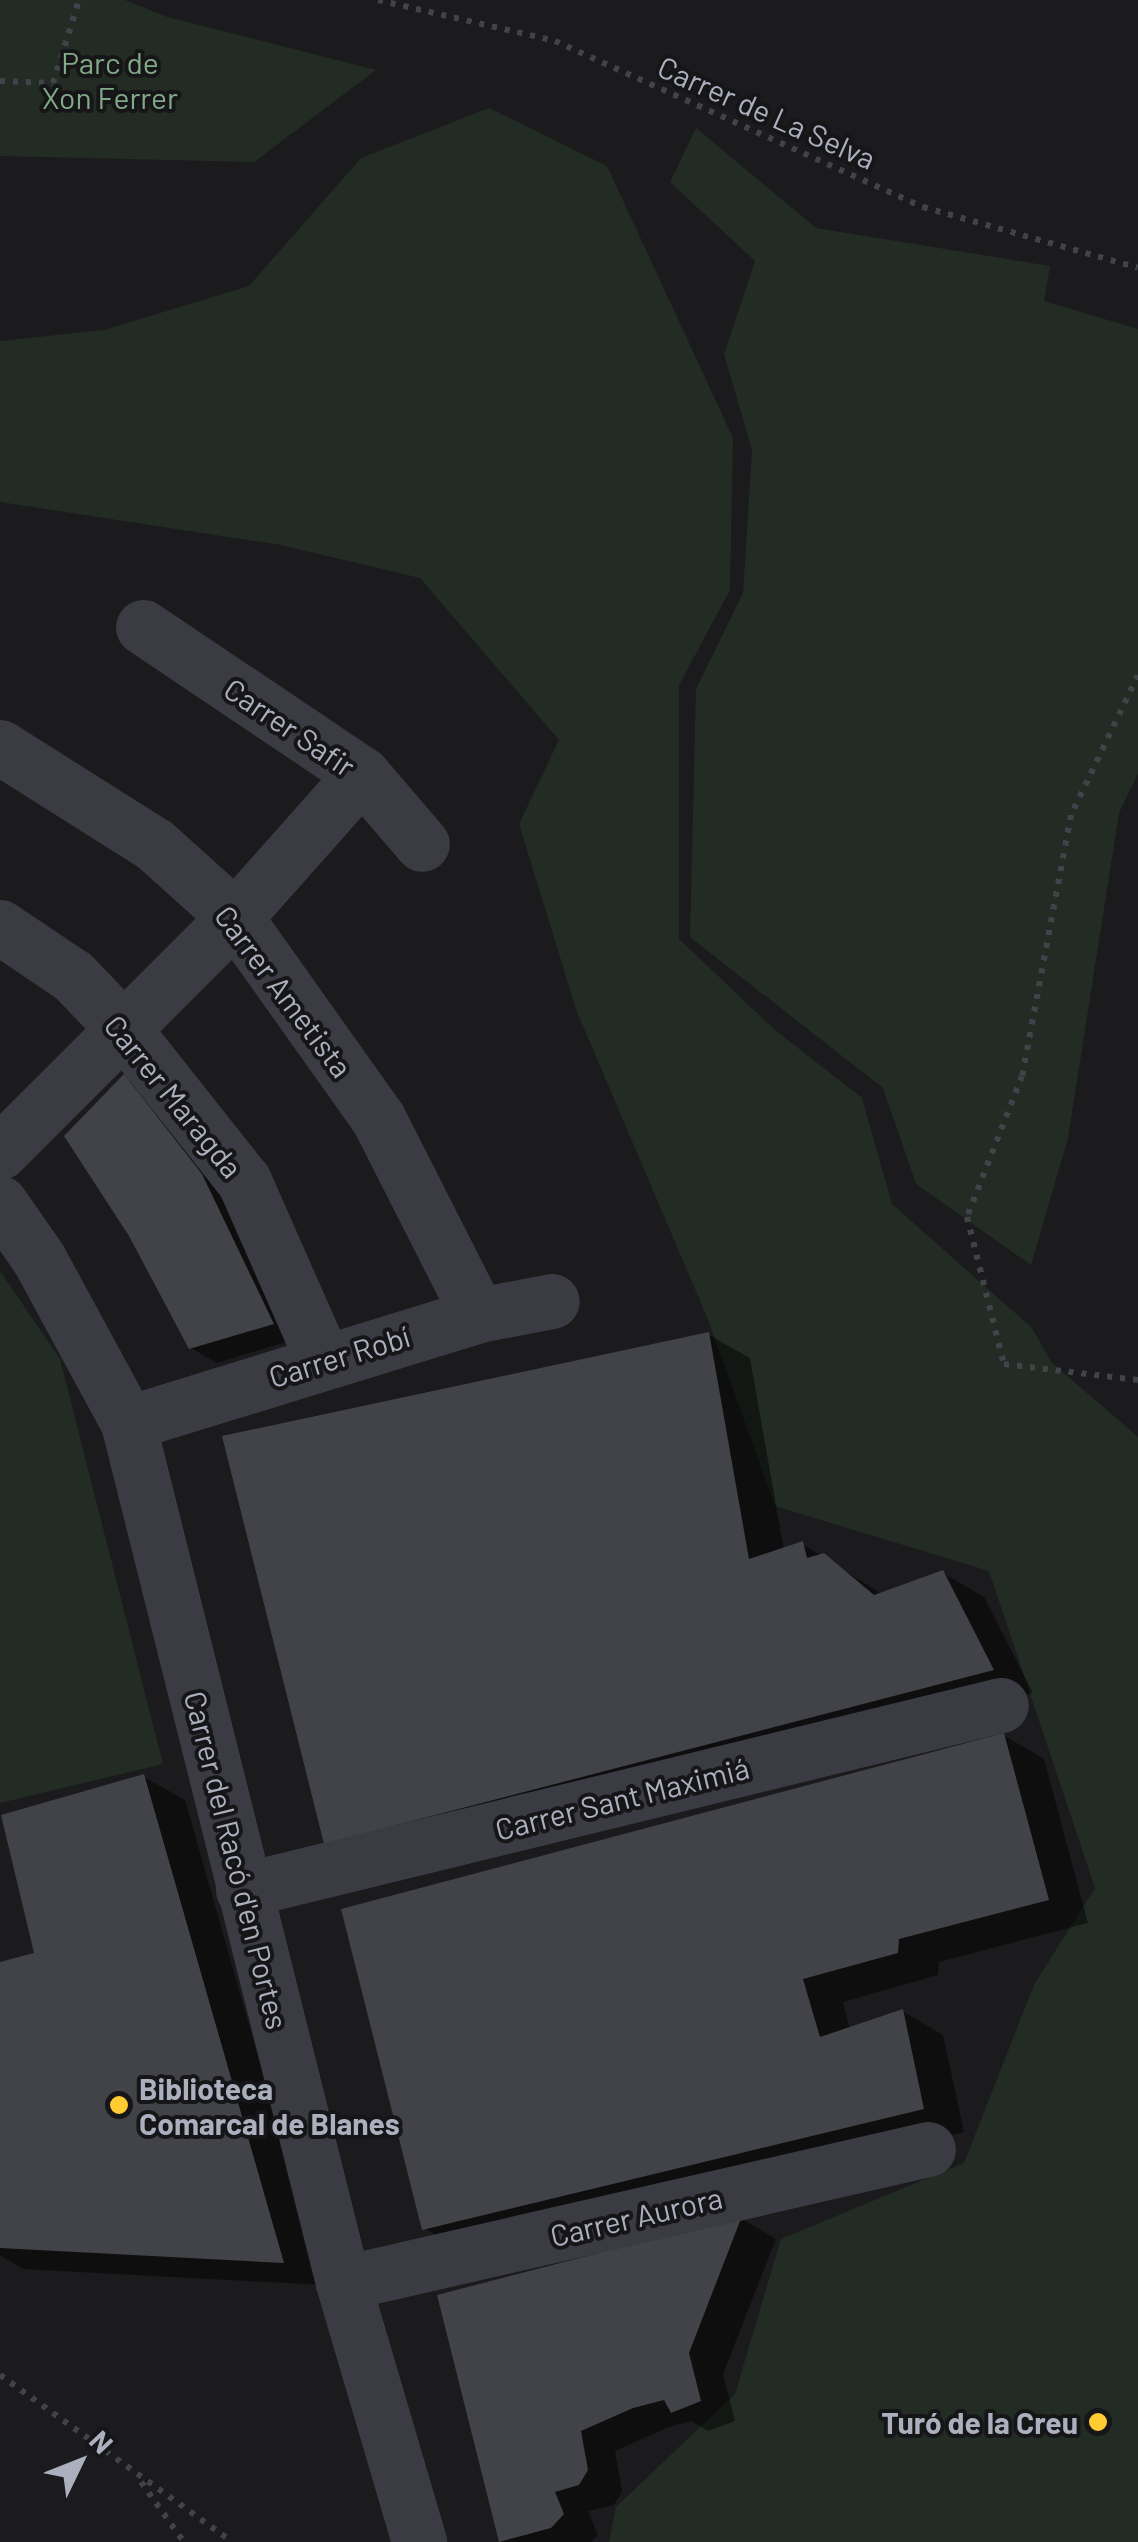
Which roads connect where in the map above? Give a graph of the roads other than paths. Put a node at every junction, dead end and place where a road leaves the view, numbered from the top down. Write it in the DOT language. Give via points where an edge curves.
graph roads {
  1 [pos="143,627"];
  2 [pos="0,747"];
  3 [pos="362,774"];
  4 [pos="422,844"];
  5 [pos="235,917"];
  6 [pos="0,926"];
  7 [pos="122,1026"];
  8 [pos="0,1152"];
  9 [pos="0,1203"];
  10 [pos="552,1301"];
  11 [pos="478,1314"];
  12 [pos="323,1360"];
  13 [pos="128,1423"];
  14 [pos="1001,1705"];
  15 [pos="243,1890"];
  16 [pos="928,2149"];
  17 [pos="344,2283"];
  18 [pos="419,2542"];
  1 -- 3 [label="street, Carrer Safir"];
  2 -- 5 [label="street, Carrer Ametista" via="156,845"];
  3 -- 4 [label="street, Carrer Safir"];
  3 -- 5 [label="street"];
  5 -- 7 [label="street"];
  5 -- 11 [label="street, Carrer Ametista" via="378,1118"];
  6 -- 7 [label="street, Carrer Maragda" via="73,976"];
  7 -- 8 [label="street"];
  7 -- 12 [label="street, Carrer Maragda" via="244,1181"];
  9 -- 13 [label="street, Carrer del Racó d'en Portes" via="40,1259"];
  10 -- 11 [label="street, Carrer Robí"];
  11 -- 12 [label="street, Carrer Robí"];
  12 -- 13 [label="street, Carrer Robí"];
  13 -- 15 [label="street, Carrer del Racó d'en Portes"];
  14 -- 15 [label="street, Carrer Sant Maximiá"];
  15 -- 17 [label="street, Carrer del Racó d'en Portes"];
  16 -- 17 [label="street, Carrer Aurora"];
  17 -- 18 [label="street, Carrer del Racó d'en Portes"];
}
